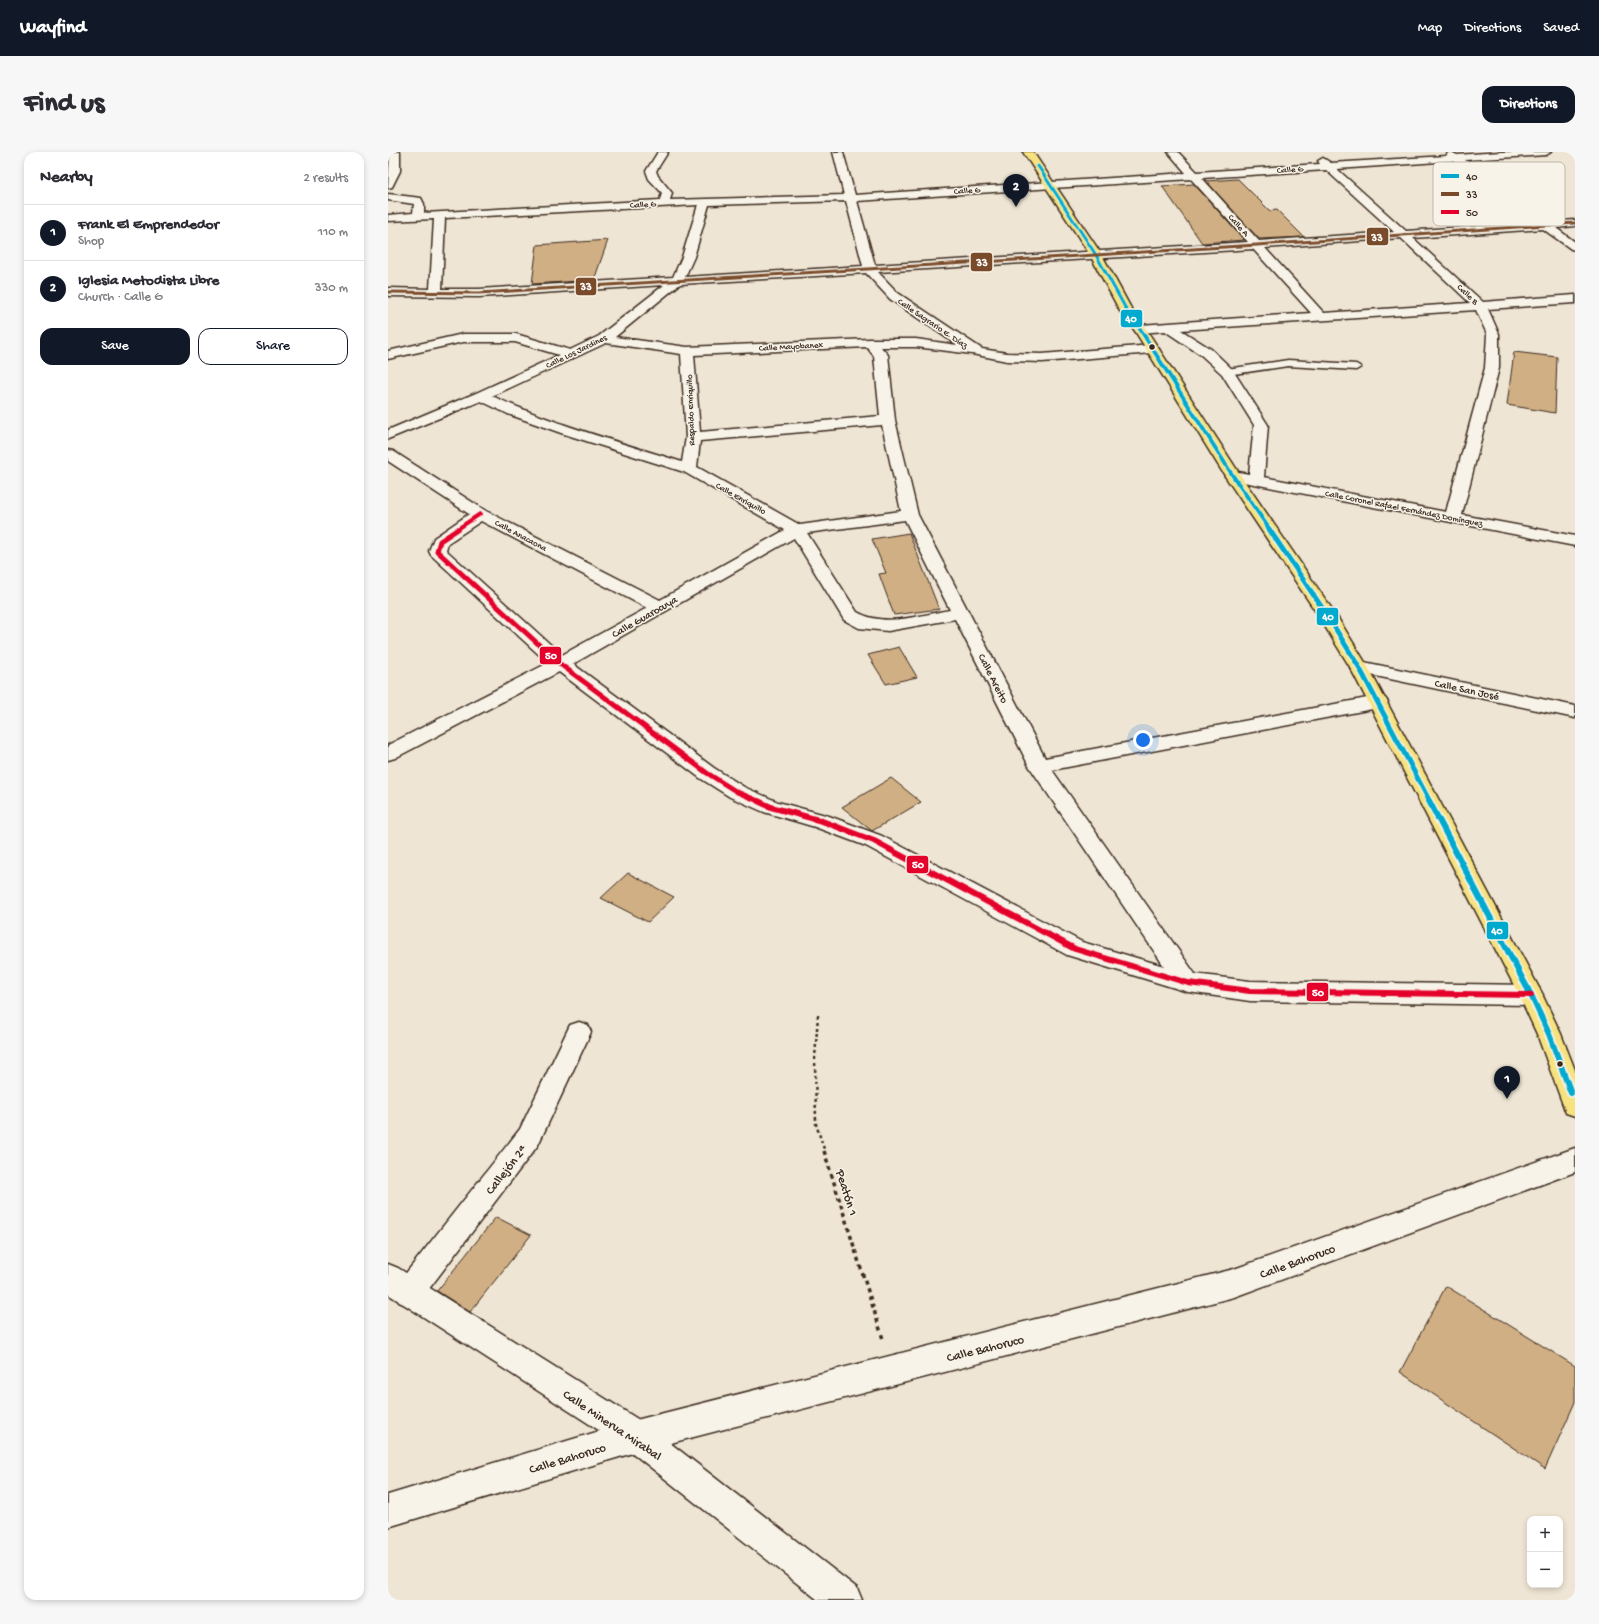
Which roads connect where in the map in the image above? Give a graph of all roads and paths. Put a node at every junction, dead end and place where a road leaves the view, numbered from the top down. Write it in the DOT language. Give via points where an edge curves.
graph roads {
  1 [pos="395,152"];
  2 [pos="663,152"];
  3 [pos="838,152"];
  4 [pos="1028,152"];
  5 [pos="1173,152"];
  6 [pos="1312,152"];
  7 [pos="1546,152"];
  8 [pos="1451,155"];
  9 [pos="1461,162"];
  10 [pos="1328,166"];
  11 [pos="1194,175"];
  12 [pos="388,185"];
  13 [pos="1050,185"];
  14 [pos="388,197"];
  15 [pos="851,198"];
  16 [pos="664,203"];
  17 [pos="704,203"];
  18 [pos="440,215"];
  19 [pos="418,216"];
  20 [pos="388,218"];
  21 [pos="1565,223"];
  22 [pos="1575,223"];
  23 [pos="1520,226"];
  24 [pos="1549,226"];
  25 [pos="1404,235"];
  26 [pos="1257,245"];
  27 [pos="1575,247"];
  28 [pos="1096,256"];
  29 [pos="870,270"];
  30 [pos="677,280"];
  31 [pos="388,292"];
  32 [pos="436,293"];
  33 [pos="1575,299"];
  34 [pos="1481,306"];
  35 [pos="1321,317"];
  36 [pos="1166,327"];
  37 [pos="1140,329"];
  38 [pos="604,339"];
  39 [pos="870,343"];
  40 [pos="1152,349"];
  41 [pos="687,351"];
  42 [pos="978,352"];
  43 [pos="571,354"];
  44 [pos="388,355"];
  45 [pos="1356,367"];
  46 [pos="1227,372"];
  47 [pos="481,396"];
  48 [pos="888,420"];
  49 [pos="391,431"];
  50 [pos="693,437"];
  51 [pos="388,454"];
  52 [pos="689,469"];
  53 [pos="1233,476"];
  54 [pos="1256,480"];
  55 [pos="480,514"];
  56 [pos="910,515"];
  57 [pos="1453,517"];
  58 [pos="797,530"];
  59 [pos="1575,540"];
  60 [pos="659,607"];
  61 [pos="961,613"];
  62 [pos="560,664"];
  63 [pos="1359,667"];
  64 [pos="1378,702"];
  65 [pos="1575,712"];
  66 [pos="388,752"];
  67 [pos="1040,766"];
  68 [pos="1188,983"];
  69 [pos="1531,995"];
  70 [pos="818,1015"];
  71 [pos="579,1032"];
  72 [pos="1575,1105"];
  73 [pos="1575,1160"];
  74 [pos="399,1285"];
  75 [pos="893,1370"];
  76 [pos="636,1436"];
  77 [pos="388,1511"];
  78 [pos="845,1600"];
  1 -- 12 [label="street" via="395,171"];
  2 -- 16 [label="street" via="651,171 667,193"];
  3 -- 15 [label="street, Calle Sagrario E. Díaz"];
  4 -- 13 [label="main road"];
  5 -- 11 [label="street, Calle A"];
  6 -- 10 [label="street, Calle B"];
  7 -- 8 [label="street, Calle G"];
  8 -- 9 [label="street"];
  8 -- 10 [label="street, Calle G"];
  10 -- 11 [label="street, Calle G"];
  10 -- 25 [label="street, Calle B"];
  11 -- 13 [label="street, Calle G"];
  11 -- 26 [label="street, Calle A"];
  13 -- 15 [label="street, Calle G"];
  13 -- 28 [label="main road"];
  14 -- 19 [label="street" via="417,200"];
  15 -- 17 [label="street, Calle G"];
  15 -- 29 [label="street, Calle Sagrario E. Díaz"];
  16 -- 17 [label="street, Calle G"];
  16 -- 18 [label="street, Calle G"];
  17 -- 30 [label="street, Calle Los Jardines" via="688,257"];
  18 -- 19 [label="street, Calle G"];
  18 -- 32 [label="street"];
  19 -- 20 [label="street, Calle G"];
  21 -- 22 [label="street"];
  23 -- 25 [label="street"];
  24 -- 27 [label="street"];
  25 -- 26 [label="street"];
  25 -- 34 [label="street, Calle B"];
  26 -- 28 [label="street"];
  26 -- 35 [label="street, Calle A"];
  28 -- 29 [label="street"];
  28 -- 37 [label="main road" via="1127,313"];
  29 -- 30 [label="street"];
  29 -- 42 [label="street, Calle Sagrario E. Díaz" via="894,296"];
  30 -- 32 [label="street" via="479,293"];
  30 -- 38 [label="street, Calle Los Jardines"];
  31 -- 32 [label="street"];
  33 -- 34 [label="street"];
  34 -- 35 [label="street"];
  34 -- 57 [label="street, Calle B" via="1493,334 1492,368"];
  35 -- 36 [label="street"];
  36 -- 37 [label="street"];
  36 -- 46 [label="street" via="1206,352"];
  37 -- 40 [label="main road"];
  38 -- 41 [label="street, Calle Mayobanex"];
  38 -- 43 [label="street, Calle Los Jardines"];
  39 -- 41 [label="street, Calle Mayobanex"];
  39 -- 42 [label="street, Calle Mayobanex" via="916,343"];
  39 -- 48 [label="street, Calle Areito" via="881,355"];
  40 -- 42 [label="street, Calle Sagrario E. Díaz" via="1042,358 1007,357"];
  40 -- 53 [label="main road"];
  41 -- 50 [label="street, Respaldo Enriquillo"];
  43 -- 44 [label="street" via="516,338 463,338"];
  43 -- 47 [label="street, Calle Los Jardines"];
  45 -- 46 [label="lane" via="1288,363"];
  46 -- 54 [label="street" via="1261,425"];
  47 -- 49 [label="street, Calle Los Jardines"];
  47 -- 52 [label="street, Calle Enriquillo" via="513,411 566,430"];
  48 -- 50 [label="street"];
  48 -- 56 [label="street, Calle Areito"];
  50 -- 52 [label="street, Respaldo Enriquillo"];
  51 -- 55 [label="street, Calle Anacaona"];
  52 -- 58 [label="street, Calle Enriquillo"];
  53 -- 54 [label="street, Calle Coronel Rafael Fernández Domínguez"];
  53 -- 63 [label="main road"];
  54 -- 57 [label="street, Calle Coronel Rafael Fernández Domínguez"];
  55 -- 60 [label="street, Calle Anacaona"];
  55 -- 62 [label="street" via="440,541 437,550"];
  56 -- 58 [label="street, Calle Guarocuya"];
  56 -- 61 [label="street, Calle Areito"];
  57 -- 59 [label="street, Calle Coronel Rafael Fernández Domínguez"];
  58 -- 60 [label="street, Calle Guarocuya"];
  58 -- 61 [label="street, Calle Enriquillo" via="850,616 865,624 888,626"];
  60 -- 62 [label="street, Calle Guarocuya"];
  61 -- 67 [label="street, Calle Areito"];
  62 -- 66 [label="street, Calle Guarocuya"];
  62 -- 68 [label="street" via="707,773 738,792 770,807 822,821 874,841 1075,949"];
  63 -- 64 [label="main road"];
  63 -- 65 [label="street, Calle San José"];
  64 -- 67 [label="street"];
  64 -- 69 [label="main road"];
  67 -- 68 [label="street, Calle Areito"];
  68 -- 69 [label="street" via="1250,991"];
  69 -- 72 [label="main road" via="1549,1034"];
  70 -- 75 [label="path, Peatón 1" via="815,1058 816,1124"];
  71 -- 74 [label="street, Callejón 2ª" via="529,1137"];
  73 -- 75 [label="street, Calle Bahoruco" via="1234,1283"];
  74 -- 76 [label="street, Calle Minerva Mirabal"];
  75 -- 76 [label="street, Calle Bahoruco"];
  76 -- 77 [label="street, Calle Bahoruco"];
  76 -- 78 [label="street, Calle Minerva Mirabal"];
}
